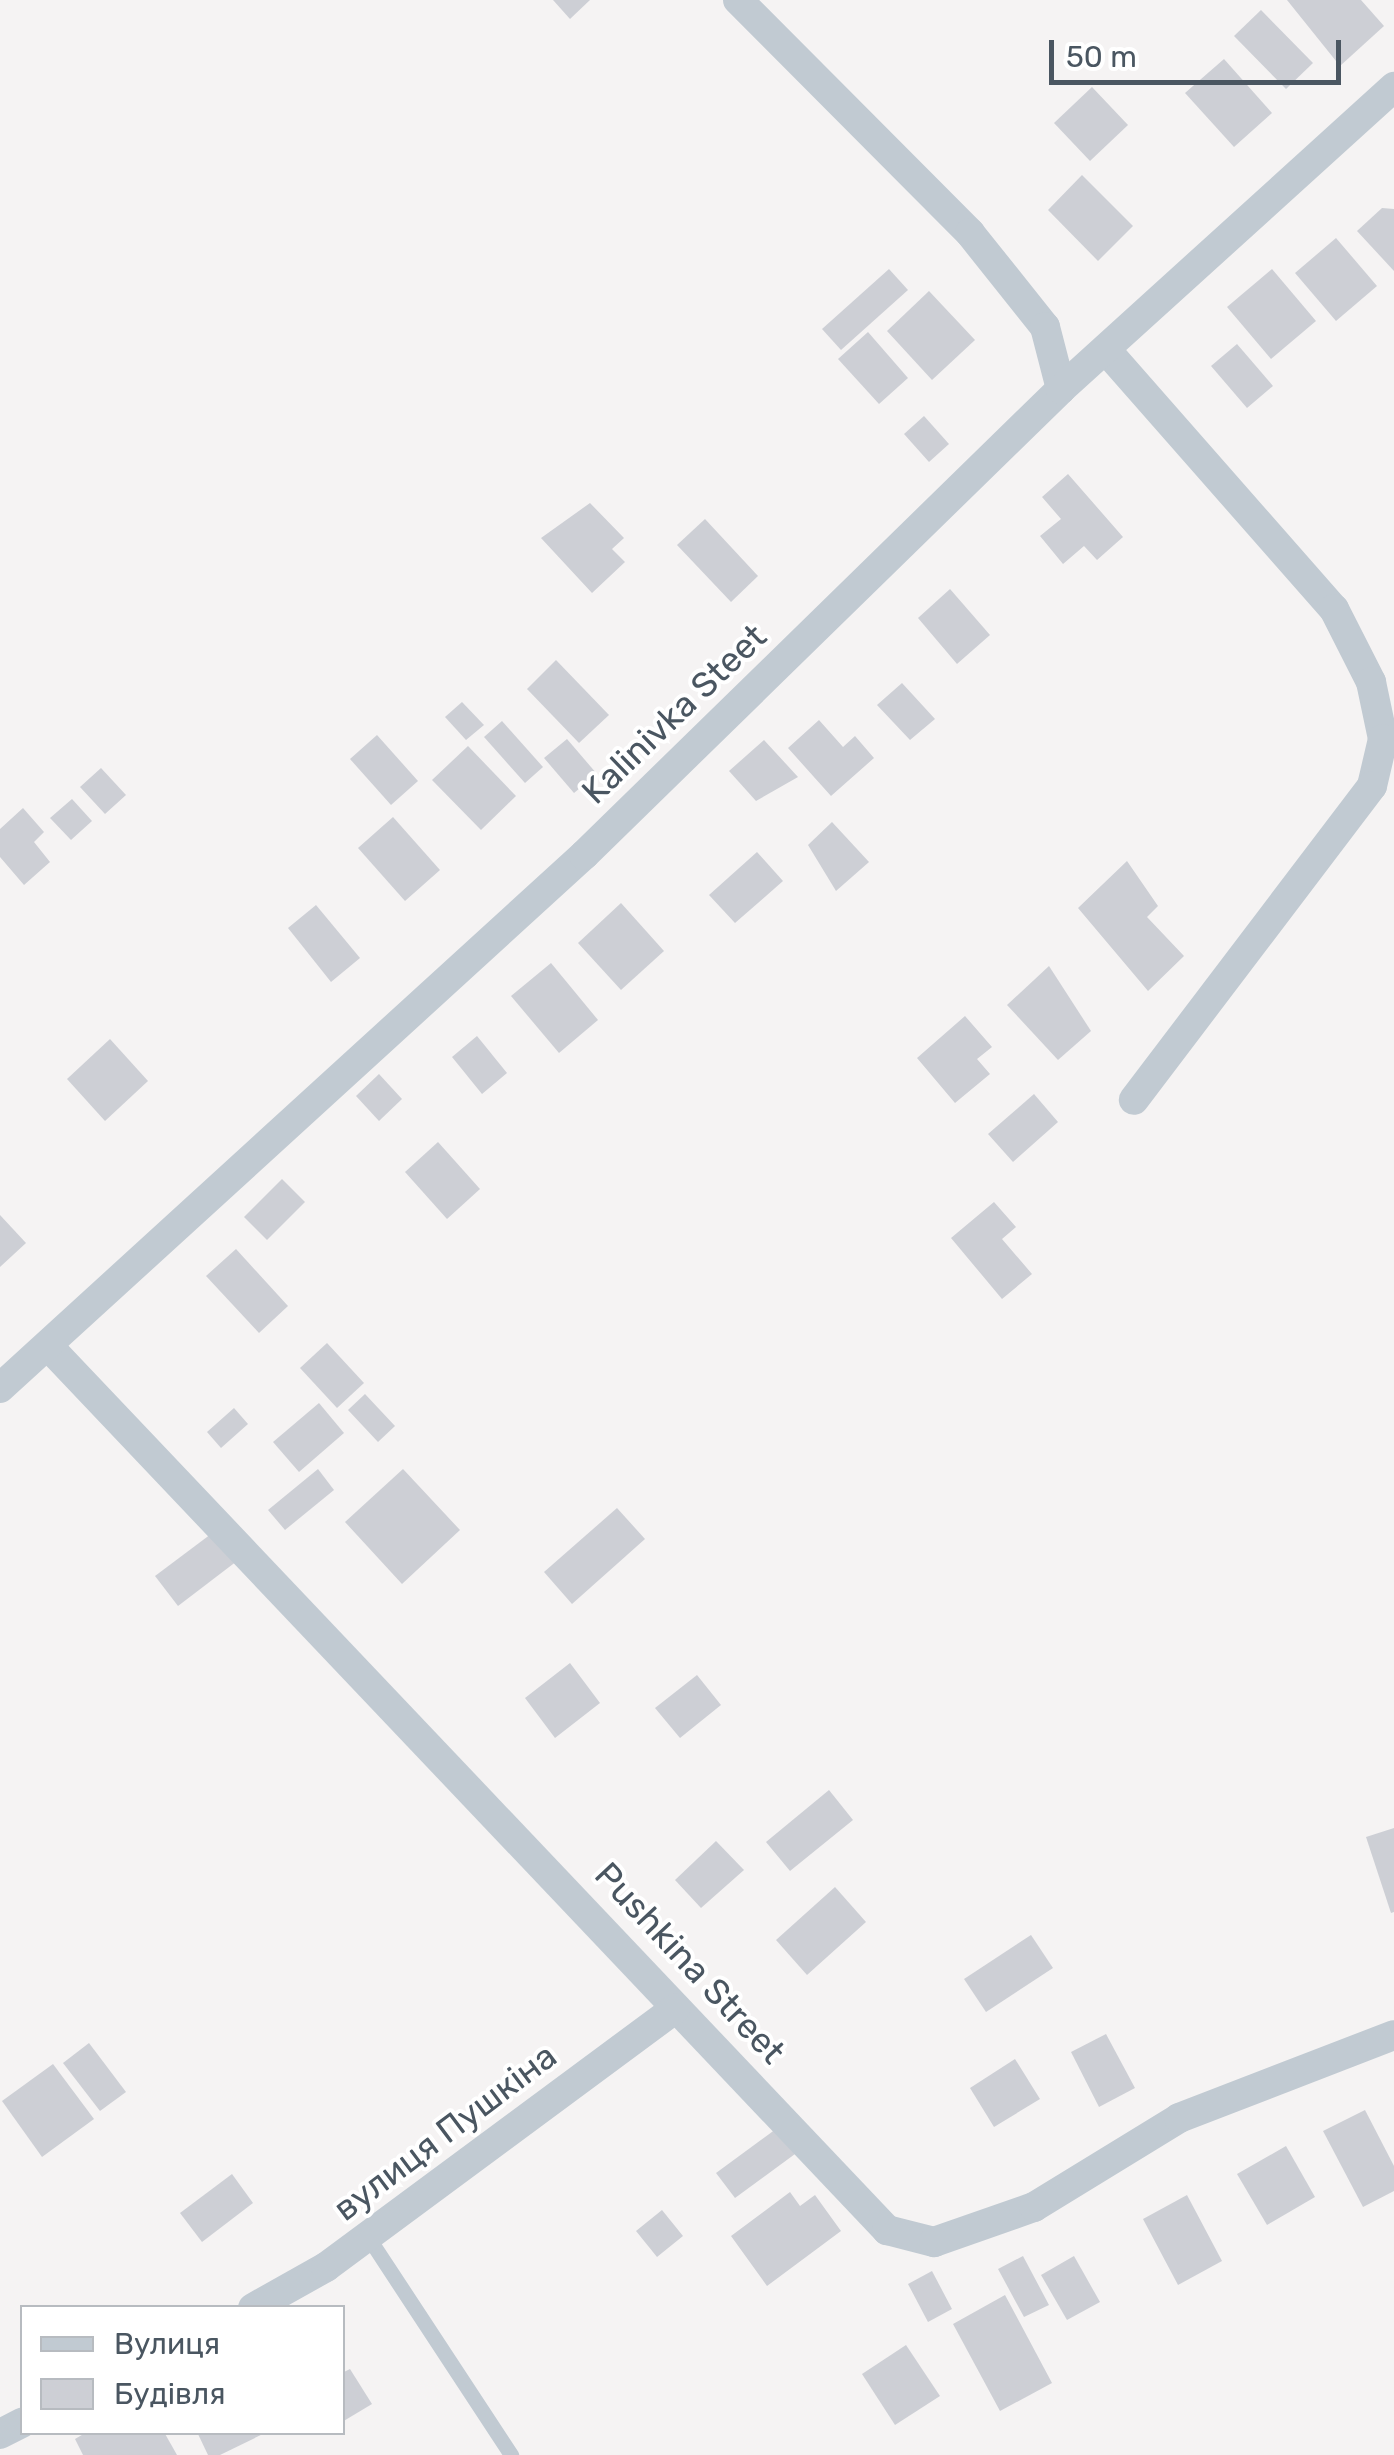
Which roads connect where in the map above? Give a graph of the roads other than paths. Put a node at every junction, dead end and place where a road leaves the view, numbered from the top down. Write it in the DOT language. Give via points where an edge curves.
graph roads {
  1 [pos="738,0"];
  2 [pos="1394,86"];
  3 [pos="1108,351"];
  4 [pos="1060,388"];
  5 [pos="1134,1100"];
  6 [pos="51,1349"];
  7 [pos="0,1388"];
  8 [pos="676,2008"];
  9 [pos="1394,2035"];
  10 [pos="368,2236"];
  11 [pos="258,2305"];
  12 [pos="511,2455"];
  1 -- 4 [label="street" via="970,234 1046,327"];
  2 -- 3 [label="street, Kalinivka Steet"];
  3 -- 4 [label="street, Kalinivka Steet"];
  3 -- 5 [label="street" via="1334,609 1370,682 1383,739 1372,786"];
  4 -- 6 [label="street, Kalinivka Steet" via="584,855"];
  6 -- 7 [label="street, Kalinivka Steet"];
  6 -- 8 [label="street, Pushkina Street"];
  8 -- 9 [label="street, Pushkina Street" via="887,2230 934,2242 1034,2207 1179,2118"];
  8 -- 10 [label="street, вулиця Пушкіна"];
  10 -- 11 [label="street, вулиця Пушкіна"];
  10 -- 12 [label="lane"];
}
